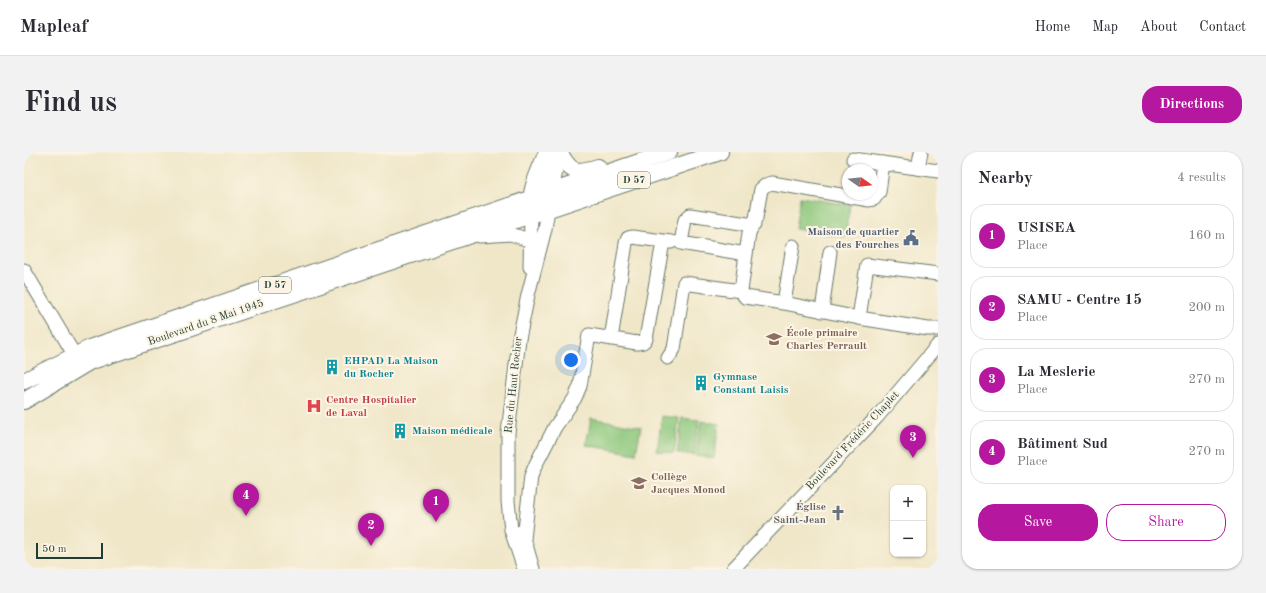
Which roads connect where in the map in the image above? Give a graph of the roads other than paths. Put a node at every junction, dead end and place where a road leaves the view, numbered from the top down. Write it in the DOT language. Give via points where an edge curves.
graph roads {
  1 [pos="559,152"];
  2 [pos="720,152"];
  3 [pos="921,152"];
  4 [pos="665,153"];
  5 [pos="544,158"];
  6 [pos="853,159"];
  7 [pos="883,163"];
  8 [pos="918,168"];
  9 [pos="938,171"];
  10 [pos="548,201"];
  11 [pos="529,205"];
  12 [pos="754,226"];
  13 [pos="452,241"];
  14 [pos="531,241"];
  15 [pos="663,242"];
  16 [pos="681,243"];
  17 [pos="793,246"];
  18 [pos="830,252"];
  19 [pos="746,254"];
  20 [pos="24,270"];
  21 [pos="938,274"];
  22 [pos="528,295"];
  23 [pos="744,295"];
  24 [pos="784,303"];
  25 [pos="822,311"];
  26 [pos="858,318"];
  27 [pos="933,329"];
  28 [pos="611,339"];
  29 [pos="938,342"];
  30 [pos="938,345"];
  31 [pos="75,356"];
  32 [pos="668,358"];
  33 [pos="24,381"];
  34 [pos="24,401"];
  35 [pos="516,500"];
  36 [pos="524,569"];
  37 [pos="533,569"];
  38 [pos="733,569"];
  1 -- 4 [label="main road" via="568,166 583,172 619,161"];
  1 -- 10 [label="main road"];
  2 -- 10 [label="main road, Boulevard du 8 Mai 1945 / D 57"];
  3 -- 8 [label="street"];
  4 -- 10 [label="main road" via="640,168"];
  5 -- 10 [label="main road" via="542,184"];
  5 -- 11 [label="main road"];
  6 -- 7 [label="street"];
  7 -- 8 [label="street"];
  7 -- 12 [label="street" via="879,192 874,199 869,200 766,185 761,189"];
  8 -- 9 [label="street"];
  10 -- 11 [label="main road, Boulevard du 8 Mai 1945 / D 57"];
  10 -- 22 [label="street, Rue du Haut Rocher" via="545,229"];
  11 -- 13 [label="main road, Boulevard du 8 Mai 1945" via="456,232"];
  11 -- 14 [label="street, Rue du Haut Rocher"];
  11 -- 31 [label="main road, Boulevard du 8 Mai 1945 / D 57" via="100,345"];
  12 -- 16 [label="street" via="690,215 685,220"];
  12 -- 19 [label="street" via="749,233"];
  12 -- 23 [label="street" via="757,235"];
  13 -- 14 [label="street" via="511,234"];
  13 -- 34 [label="main road, Boulevard du 8 Mai 1945 / D 57" via="89,362"];
  14 -- 22 [label="street, Rue du Haut Rocher"];
  15 -- 16 [label="street"];
  15 -- 28 [label="street" via="646,339 637,343"];
  15 -- 28 [label="street" via="628,238"];
  16 -- 19 [label="street"];
  17 -- 24 [label="street"];
  18 -- 25 [label="street"];
  19 -- 23 [label="street"];
  20 -- 31 [label="street"];
  21 -- 26 [label="street" via="867,265"];
  22 -- 35 [label="street, Rue du Haut Rocher" via="519,339 508,433 508,476"];
  23 -- 24 [label="street"];
  23 -- 32 [label="street" via="684,283 674,350"];
  24 -- 25 [label="street"];
  25 -- 26 [label="street"];
  26 -- 27 [label="street"];
  27 -- 29 [label="street"];
  28 -- 35 [label="street" via="589,335 580,386 575,398 555,427"];
  30 -- 38 [label="street, Boulevard Frédéric Chaplet" via="877,417"];
  31 -- 33 [label="main road, Boulevard du 8 Mai 1945 / D 57"];
  35 -- 36 [label="street, Rue du Haut Rocher" via="511,530"];
  35 -- 37 [label="street"];
}
